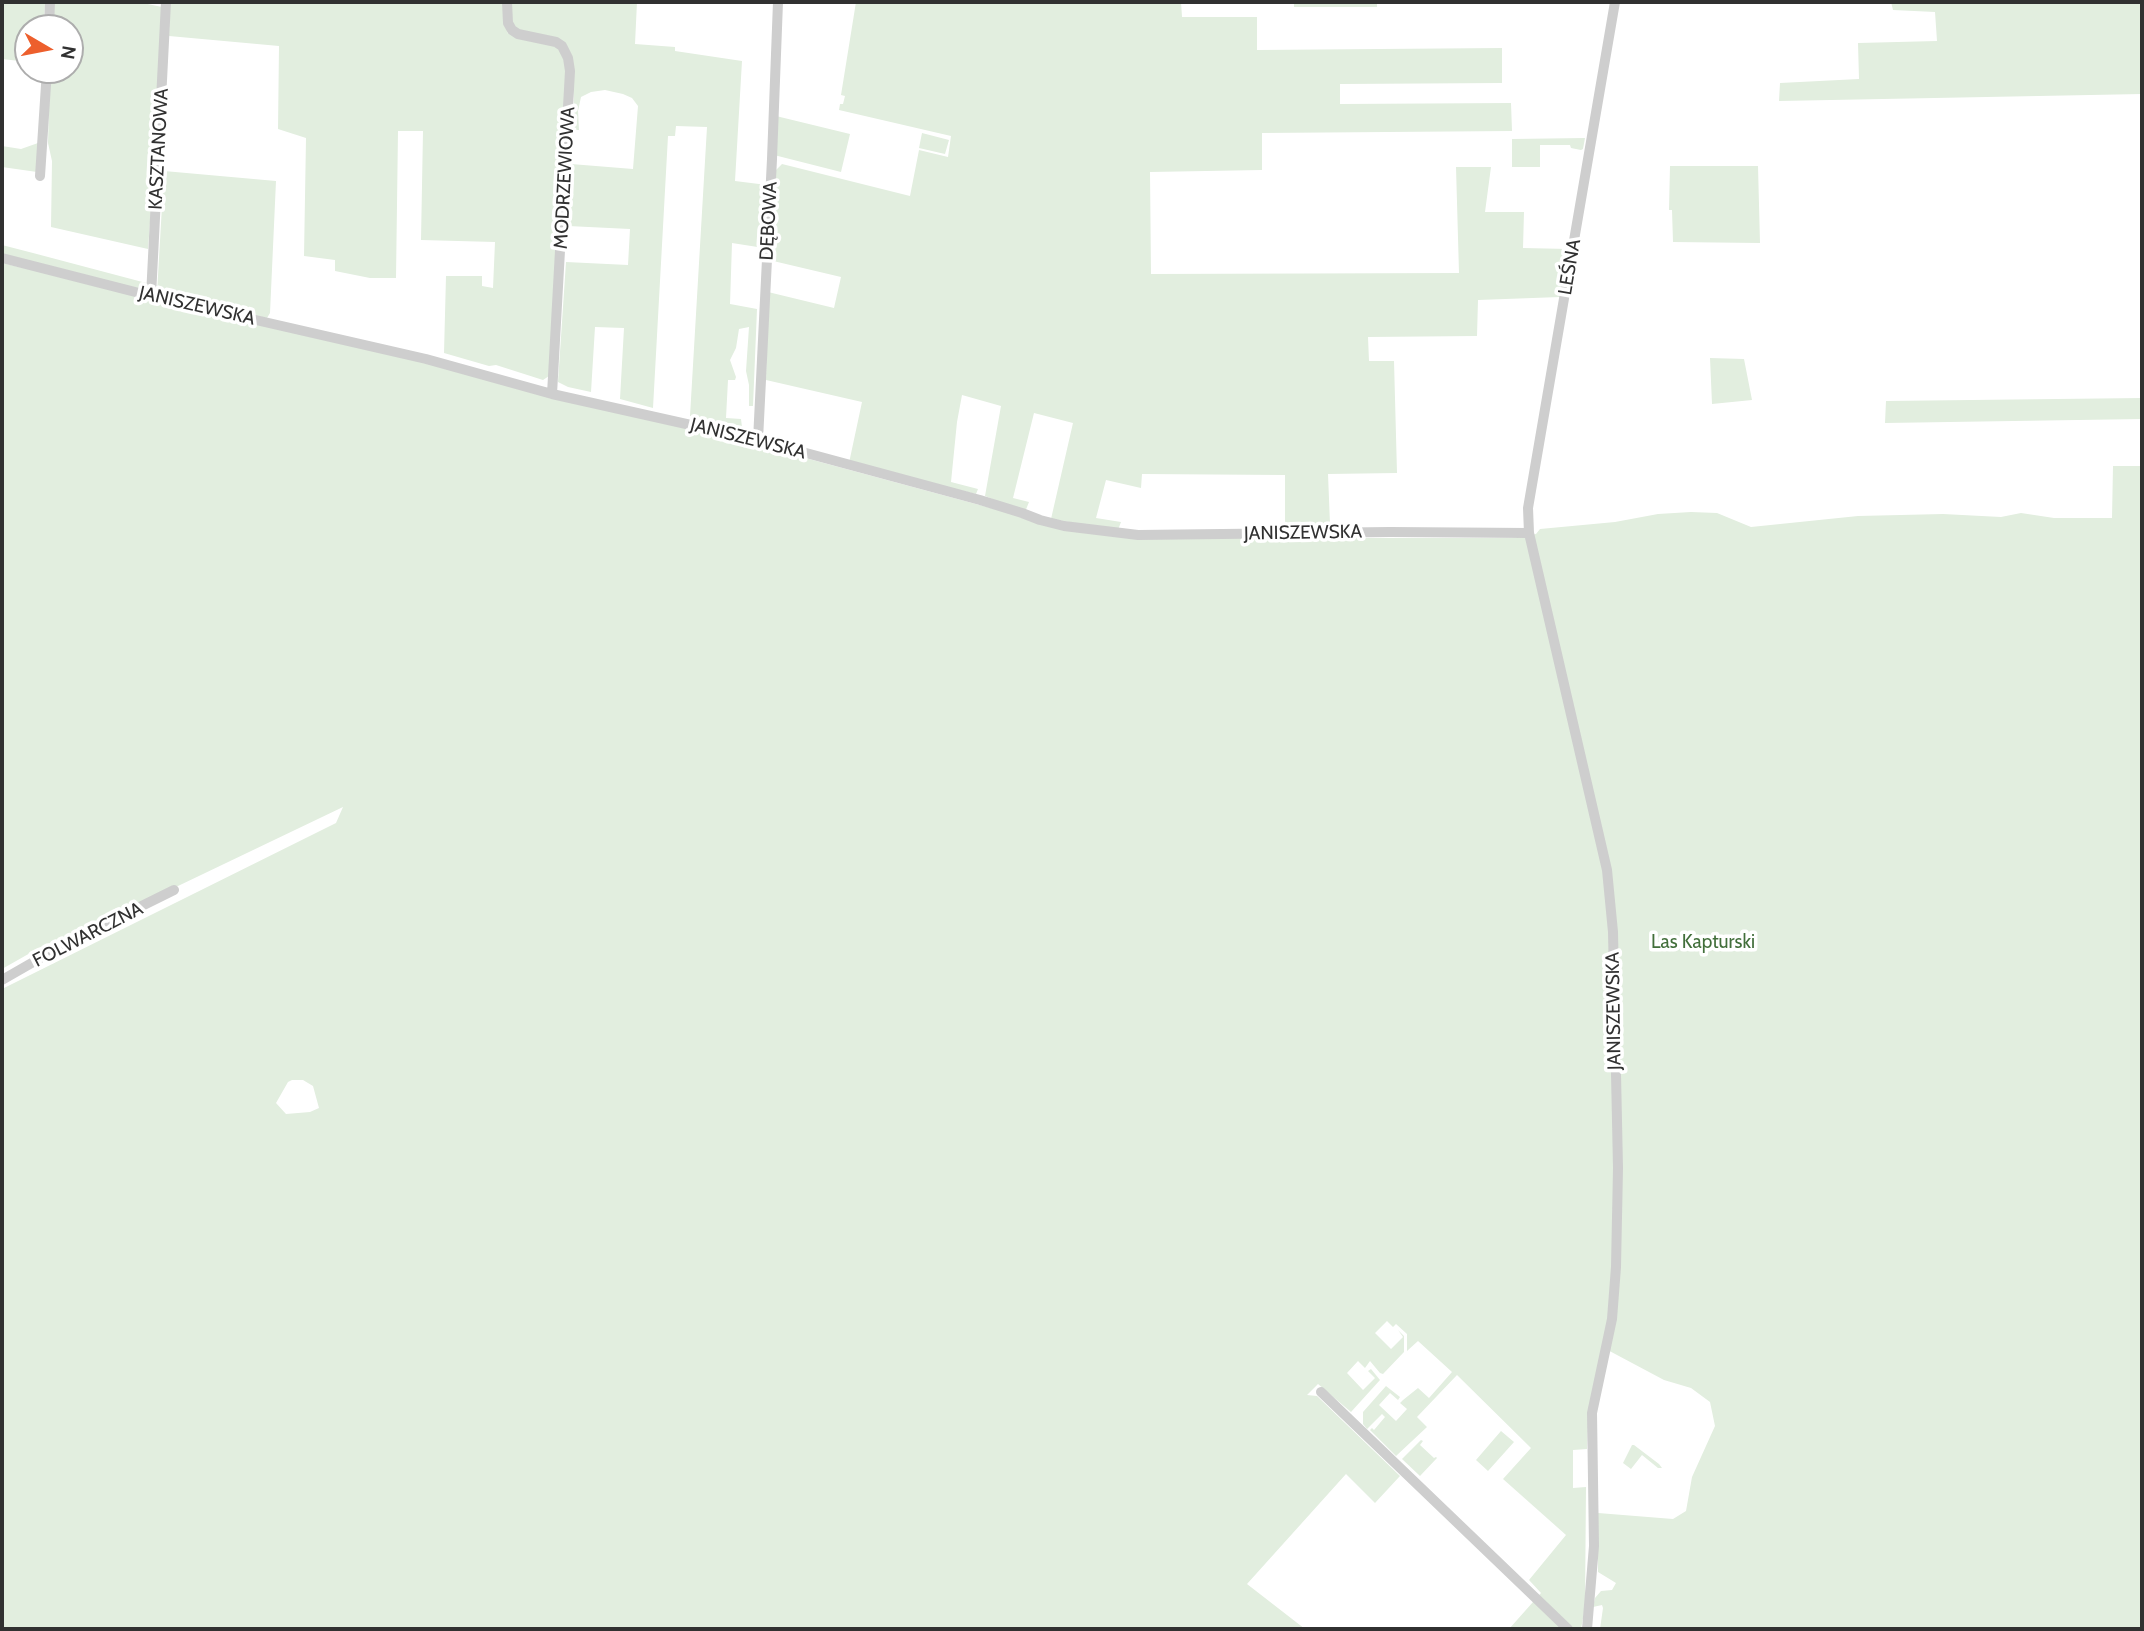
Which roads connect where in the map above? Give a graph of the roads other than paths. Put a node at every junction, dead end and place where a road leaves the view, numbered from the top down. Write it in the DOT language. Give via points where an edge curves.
graph roads {
  1 [pos="166,2"];
  2 [pos="507,2"];
  3 [pos="778,2"];
  4 [pos="1615,2"];
  5 [pos="46,84"];
  6 [pos="40,176"];
  7 [pos="2,258"];
  8 [pos="152,296"];
  9 [pos="552,394"];
  10 [pos="758,440"];
  11 [pos="1529,533"];
  12 [pos="174,890"];
  13 [pos="2,980"];
  14 [pos="1321,1392"];
  15 [pos="1568,1629"];
  16 [pos="1587,1629"];
  1 -- 8 [label="street, KASZTANOWA"];
  2 -- 9 [label="street, MODRZEWIOWA" via="512,30 562,46 570,71"];
  3 -- 10 [label="street, DĘBOWA"];
  4 -- 11 [label="street, LEŚNA" via="1530,497"];
  5 -- 6 [label="street"];
  7 -- 8 [label="street, JANISZEWSKA"];
  8 -- 9 [label="street, JANISZEWSKA" via="426,359"];
  9 -- 10 [label="street, JANISZEWSKA"];
  10 -- 11 [label="street, JANISZEWSKA" via="990,502 1040,520 1114,533"];
  11 -- 16 [label="street, JANISZEWSKA" via="1607,870 1613,932 1616,1267 1612,1319 1592,1413 1594,1546"];
  12 -- 13 [label="street, FOLWARCZNA"];
  14 -- 15 [label="street"];
}
